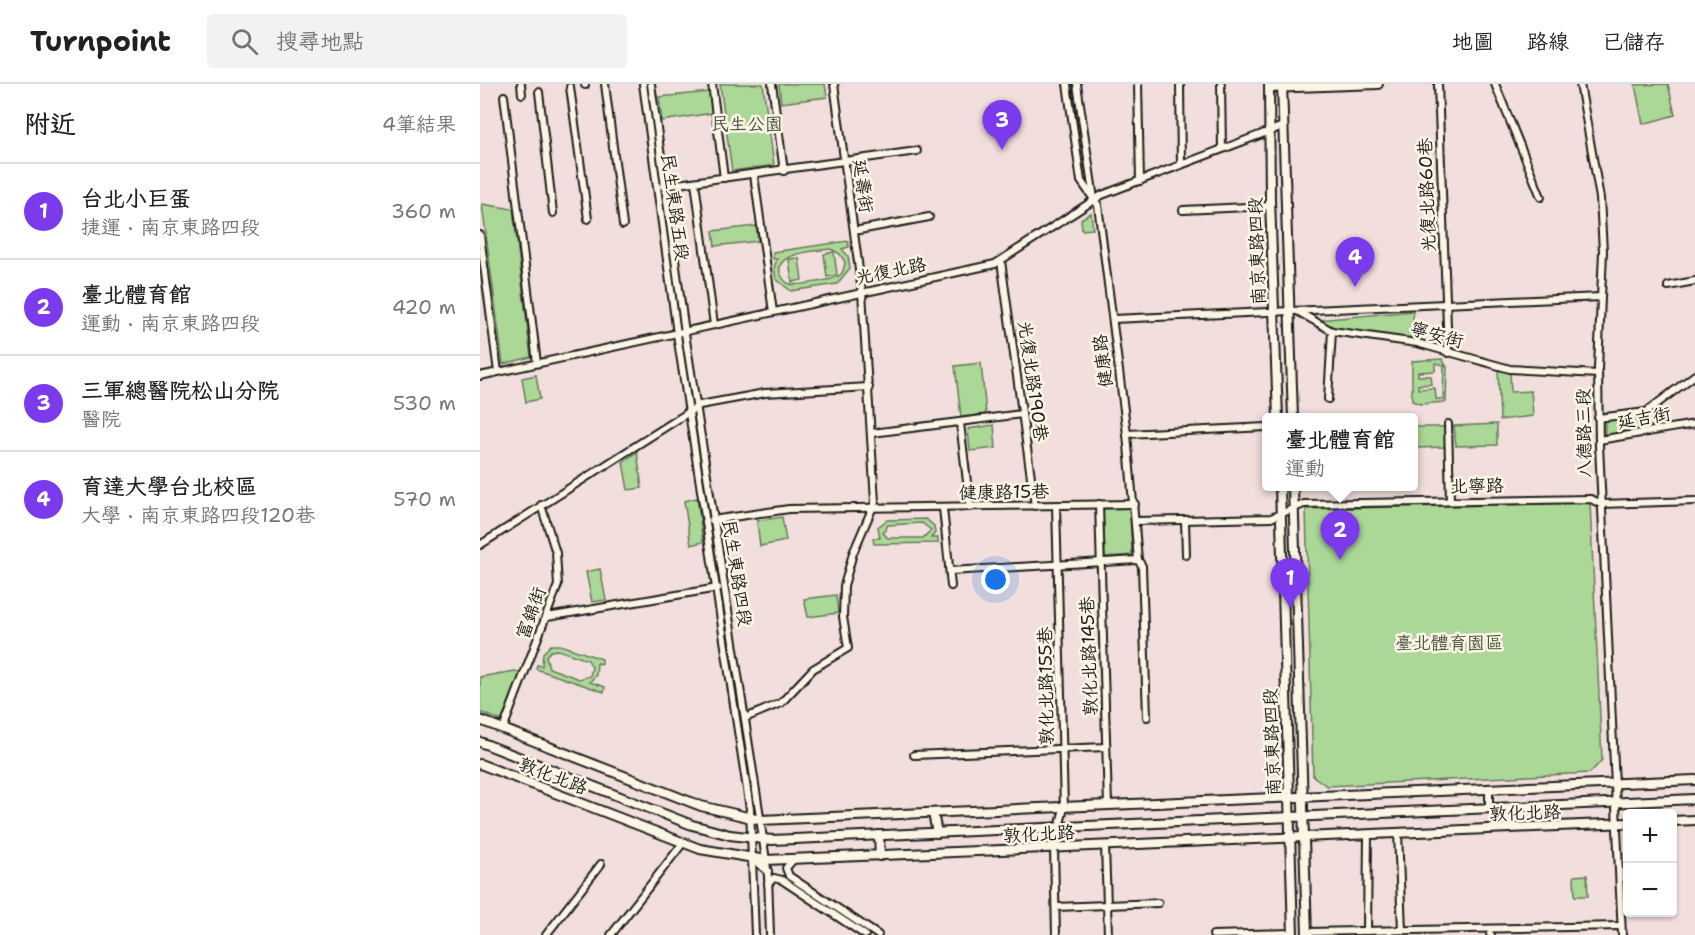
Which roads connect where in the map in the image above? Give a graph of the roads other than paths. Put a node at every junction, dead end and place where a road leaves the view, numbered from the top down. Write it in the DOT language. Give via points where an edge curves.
graph roads {
  1 [pos="521,84"];
  2 [pos="605,84"];
  3 [pos="643,84"];
  4 [pos="651,84"];
  5 [pos="712,84"];
  6 [pos="772,84"];
  7 [pos="834,84"];
  8 [pos="1067,84"];
  9 [pos="1077,84"];
  10 [pos="1138,84"];
  11 [pos="1179,84"];
  12 [pos="1221,84"];
  13 [pos="1378,84"];
  14 [pos="1438,84"];
  15 [pos="1495,84"];
  16 [pos="1580,84"];
  17 [pos="1269,86"];
  18 [pos="1282,86"];
  19 [pos="570,87"];
  20 [pos="539,92"];
  21 [pos="522,94"];
  22 [pos="504,96"];
  23 [pos="1283,126"];
  24 [pos="1270,131"];
  25 [pos="1222,149"];
  26 [pos="917,152"];
  27 [pos="844,163"];
  28 [pos="1181,165"];
  29 [pos="784,171"];
  30 [pos="754,175"];
  31 [pos="724,178"];
  32 [pos="1140,181"];
  33 [pos="694,182"];
  34 [pos="665,186"];
  35 [pos="657,187"];
  36 [pos="1541,197"];
  37 [pos="1094,199"];
  38 [pos="1270,206"];
  39 [pos="1183,210"];
  40 [pos="553,213"];
  41 [pos="929,217"];
  42 [pos="588,219"];
  43 [pos="623,225"];
  44 [pos="854,231"];
  45 [pos="480,235"];
  46 [pos="1001,261"];
  47 [pos="1695,281"];
  48 [pos="1668,286"];
  49 [pos="862,292"];
  50 [pos="1601,297"];
  51 [pos="1446,305"];
  52 [pos="1292,310"];
  53 [pos="1274,311"];
  54 [pos="772,312"];
  55 [pos="1113,319"];
  56 [pos="714,325"];
  57 [pos="685,332"];
  58 [pos="1332,332"];
  59 [pos="677,334"];
  60 [pos="1448,353"];
  61 [pos="537,363"];
  62 [pos="498,372"];
  63 [pos="1598,374"];
  64 [pos="1695,375"];
  65 [pos="480,376"];
  66 [pos="869,387"];
  67 [pos="1328,399"];
  68 [pos="696,408"];
  69 [pos="689,412"];
  70 [pos="1278,413"];
  71 [pos="1293,413"];
  72 [pos="1022,414"];
  73 [pos="1598,418"];
  74 [pos="960,423"];
  75 [pos="1448,424"];
  76 [pos="1695,424"];
  77 [pos="1262,427"];
  78 [pos="872,433"];
  79 [pos="1127,434"];
  80 [pos="1599,440"];
  81 [pos="1280,491"];
  82 [pos="1293,491"];
  83 [pos="1450,501"];
  84 [pos="1695,501"];
  85 [pos="1099,504"];
  86 [pos="1135,504"];
  87 [pos="1601,504"];
  88 [pos="541,505"];
  89 [pos="1056,505"];
  90 [pos="1035,506"];
  91 [pos="970,507"];
  92 [pos="943,508"];
  93 [pos="1293,508"];
  94 [pos="874,509"];
  95 [pos="1281,515"];
  96 [pos="714,520"];
  97 [pos="1185,520"];
  98 [pos="706,521"];
  99 [pos="1137,521"];
  100 [pos="480,545"];
  101 [pos="1186,555"];
  102 [pos="1138,560"];
  103 [pos="1100,562"];
  104 [pos="1058,564"];
  105 [pos="950,571"];
  106 [pos="951,586"];
  107 [pos="724,588"];
  108 [pos="716,589"];
  109 [pos="547,617"];
  110 [pos="745,717"];
  111 [pos="1148,717"];
  112 [pos="480,720"];
  113 [pos="503,729"];
  114 [pos="480,742"];
  115 [pos="1106,747"];
  116 [pos="1062,748"];
  117 [pos="914,755"];
  118 [pos="480,764"];
  119 [pos="1695,780"];
  120 [pos="1614,783"];
  121 [pos="1489,789"];
  122 [pos="1303,797"];
  123 [pos="1289,798"];
  124 [pos="1695,799"];
  125 [pos="1615,802"];
  126 [pos="1108,806"];
  127 [pos="1064,808"];
  128 [pos="1490,808"];
  129 [pos="933,813"];
  130 [pos="1303,816"];
  131 [pos="1290,817"];
  132 [pos="751,819"];
  133 [pos="760,820"];
  134 [pos="1695,820"];
  135 [pos="1677,821"];
  136 [pos="1616,824"];
  137 [pos="1623,824"];
  138 [pos="1059,827"];
  139 [pos="937,833"];
  140 [pos="1398,833"];
  141 [pos="1368,834"];
  142 [pos="879,835"];
  143 [pos="1304,837"];
  144 [pos="752,838"];
  145 [pos="1290,838"];
  146 [pos="763,839"];
  147 [pos="682,843"];
  148 [pos="1105,846"];
  149 [pos="1054,848"];
  150 [pos="880,856"];
  151 [pos="753,859"];
  152 [pos="766,860"];
  153 [pos="793,860"];
  154 [pos="601,864"];
  155 [pos="767,870"];
  156 [pos="777,878"];
  157 [pos="768,888"];
  158 [pos="1158,903"];
  159 [pos="1107,905"];
  160 [pos="1056,907"];
  161 [pos="1621,926"];
  162 [pos="858,930"];
  163 [pos="1402,930"];
  164 [pos="1367,931"];
  165 [pos="1293,934"];
  166 [pos="1307,934"];
  167 [pos="546,935"];
  168 [pos="611,935"];
  169 [pos="755,935"];
  170 [pos="770,935"];
  171 [pos="865,935"];
  172 [pos="878,935"];
  173 [pos="1056,935"];
  174 [pos="1108,935"];
  175 [pos="1213,935"];
  176 [pos="1622,935"];
  1 -- 21 [label="street"];
  2 -- 43 [label="street"];
  3 -- 35 [label="street, 民生東路五段"];
  4 -- 34 [label="street, 民生東路五段"];
  5 -- 31 [label="street"];
  6 -- 29 [label="street"];
  7 -- 27 [label="street, 延壽街"];
  8 -- 37 [label="street, 健康路" via="1081,181"];
  9 -- 37 [label="street, 健康路"];
  10 -- 32 [label="street"];
  11 -- 28 [label="street"];
  12 -- 25 [label="street"];
  13 -- 18 [label="main road"];
  14 -- 51 [label="street, 光復北路60巷"];
  15 -- 36 [label="street"];
  16 -- 50 [label="street, 八德路三段" via="1600,198"];
  17 -- 18 [label="main road"];
  17 -- 24 [label="main road, 南京東路四段"];
  18 -- 23 [label="main road, 南京東路四段"];
  19 -- 42 [label="street"];
  20 -- 40 [label="street"];
  22 -- 61 [label="street"];
  23 -- 24 [label="street, 光復北路"];
  23 -- 52 [label="main road, 南京東路四段"];
  24 -- 25 [label="street, 光復北路"];
  24 -- 38 [label="main road, 南京東路四段"];
  25 -- 28 [label="street, 光復北路"];
  26 -- 27 [label="street"];
  27 -- 29 [label="street"];
  27 -- 44 [label="street, 延壽街"];
  28 -- 32 [label="street, 光復北路"];
  29 -- 30 [label="street"];
  30 -- 31 [label="street"];
  30 -- 54 [label="street"];
  31 -- 33 [label="street"];
  32 -- 37 [label="street, 光復北路"];
  33 -- 34 [label="street"];
  33 -- 56 [label="street"];
  34 -- 35 [label="street"];
  34 -- 57 [label="street, 民生東路五段"];
  35 -- 59 [label="street, 民生東路五段"];
  37 -- 46 [label="street, 光復北路"];
  37 -- 55 [label="street, 健康路" via="1098,205"];
  38 -- 39 [label="street"];
  38 -- 53 [label="main road, 南京東路四段"];
  41 -- 44 [label="street"];
  44 -- 49 [label="street, 延壽街"];
  45 -- 62 [label="street"];
  46 -- 49 [label="street, 光復北路"];
  46 -- 72 [label="street, 光復北路190巷"];
  47 -- 48 [label="street"];
  49 -- 54 [label="street, 光復北路"];
  49 -- 66 [label="street, 延壽街"];
  50 -- 51 [label="street"];
  50 -- 63 [label="street, 八德路三段"];
  51 -- 52 [label="street"];
  51 -- 60 [label="street, 光復北路60巷"];
  52 -- 53 [label="street"];
  52 -- 58 [label="street, 寧安街"];
  52 -- 71 [label="main road, 南京東路四段"];
  53 -- 55 [label="street"];
  53 -- 70 [label="main road, 南京東路四段"];
  54 -- 56 [label="street, 光復北路"];
  55 -- 79 [label="street, 健康路"];
  56 -- 57 [label="street, 光復北路"];
  57 -- 59 [label="street, 光復北路"];
  57 -- 68 [label="street, 民生東路四段"];
  58 -- 60 [label="street, 寧安街" via="1417,343"];
  58 -- 67 [label="street"];
  59 -- 61 [label="street, 光復北路"];
  59 -- 69 [label="street, 民生東路四段"];
  60 -- 63 [label="street, 寧安街" via="1510,369"];
  61 -- 62 [label="street, 光復北路"];
  62 -- 65 [label="street, 光復北路"];
  63 -- 73 [label="street, 八德路三段"];
  64 -- 73 [label="street" via="1646,412"];
  66 -- 68 [label="street" via="765,393"];
  66 -- 78 [label="street, 延壽街"];
  68 -- 69 [label="street"];
  68 -- 96 [label="street, 民生東路四段"];
  69 -- 88 [label="street"];
  69 -- 98 [label="street, 民生東路四段"];
  72 -- 74 [label="street"];
  72 -- 90 [label="street, 光復北路190巷"];
  73 -- 80 [label="street, 八德路三段"];
  74 -- 78 [label="street"];
  74 -- 91 [label="street"];
  75 -- 83 [label="street"];
  76 -- 80 [label="street, 延吉街"];
  77 -- 79 [label="street"];
  78 -- 94 [label="street, 延壽街"];
  79 -- 86 [label="street, 健康路"];
  80 -- 87 [label="street, 八德路三段"];
  81 -- 95 [label="main road, 南京東路四段"];
  82 -- 93 [label="main road, 南京東路四段"];
  83 -- 87 [label="street, 北寧路" via="1592,499"];
  83 -- 93 [label="street, 北寧路" via="1307,504"];
  84 -- 87 [label="street, 北寧路"];
  85 -- 86 [label="street, 健康路15巷"];
  85 -- 89 [label="street, 健康路15巷"];
  85 -- 103 [label="street, 敦化北路145巷"];
  86 -- 99 [label="street, 健康路"];
  87 -- 120 [label="street, 八德路三段"];
  88 -- 100 [label="street"];
  88 -- 109 [label="street, 富錦街" via="559,565 558,585"];
  89 -- 90 [label="street, 健康路15巷"];
  89 -- 104 [label="street, 敦化北路155巷"];
  90 -- 91 [label="street, 健康路15巷"];
  91 -- 92 [label="street, 健康路15巷"];
  92 -- 94 [label="street, 健康路15巷"];
  92 -- 105 [label="street"];
  93 -- 95 [label="street, 北寧路"];
  93 -- 122 [label="main road, 南京東路四段"];
  94 -- 96 [label="street, 健康路15巷" via="789,509"];
  94 -- 110 [label="street" via="858,539 844,586 848,648 813,669 781,703"];
  95 -- 97 [label="street"];
  95 -- 123 [label="main road, 南京東路四段"];
  96 -- 98 [label="street, 健康路15巷"];
  96 -- 107 [label="street, 民生東路四段"];
  97 -- 99 [label="street"];
  97 -- 101 [label="street"];
  98 -- 108 [label="street, 民生東路四段"];
  99 -- 102 [label="street, 健康路"];
  102 -- 103 [label="street"];
  102 -- 111 [label="street, 健康路" via="1142,566"];
  103 -- 104 [label="street"];
  103 -- 115 [label="street, 敦化北路145巷"];
  104 -- 105 [label="street"];
  104 -- 116 [label="street, 敦化北路155巷"];
  105 -- 106 [label="street"];
  107 -- 108 [label="street"];
  107 -- 110 [label="street, 民生東路四段"];
  108 -- 109 [label="street"];
  108 -- 132 [label="street, 民生東路四段"];
  109 -- 113 [label="street, 富錦街"];
  110 -- 133 [label="street, 民生東路四段"];
  112 -- 113 [label="main road, 敦化北路"];
  113 -- 132 [label="main road, 敦化北路" via="701,806"];
  114 -- 144 [label="main road, 敦化北路" via="692,825"];
  115 -- 116 [label="street"];
  115 -- 126 [label="street, 敦化北路145巷"];
  116 -- 117 [label="street"];
  116 -- 127 [label="street, 敦化北路155巷"];
  118 -- 147 [label="main road, 敦化北路"];
  119 -- 120 [label="main road, 敦化北路"];
  120 -- 121 [label="main road, 敦化北路"];
  120 -- 125 [label="street, 八德路三段"];
  121 -- 122 [label="main road, 敦化北路"];
  121 -- 128 [label="street, 敦化北路"];
  122 -- 123 [label="main road, 敦化北路"];
  122 -- 130 [label="main road, 南京東路四段"];
  123 -- 126 [label="main road, 敦化北路"];
  123 -- 131 [label="main road, 南京東路四段"];
  124 -- 125 [label="main road, 敦化北路"];
  125 -- 128 [label="main road, 敦化北路"];
  125 -- 136 [label="street, 八德路三段"];
  126 -- 127 [label="main road, 敦化北路"];
  127 -- 129 [label="main road, 敦化北路"];
  127 -- 138 [label="street, 敦化北路155巷"];
  128 -- 130 [label="main road, 敦化北路"];
  129 -- 133 [label="main road, 敦化北路"];
  129 -- 139 [label="main road"];
  130 -- 131 [label="main road, 敦化北路"];
  130 -- 143 [label="main road, 南京東路四段"];
  131 -- 138 [label="main road, 敦化北路"];
  131 -- 145 [label="main road, 南京東路四段"];
  132 -- 133 [label="main road, 敦化北路"];
  132 -- 144 [label="street, 民生東路四段"];
  133 -- 146 [label="street, 民生東路四段"];
  134 -- 135 [label="main road"];
  136 -- 137 [label="main road, 敦化北路"];
  136 -- 140 [label="main road, 敦化北路"];
  136 -- 161 [label="street, 八德路三段"];
  138 -- 139 [label="main road, 敦化北路"];
  138 -- 149 [label="street, 敦化北路155巷"];
  139 -- 142 [label="main road, 敦化北路"];
  140 -- 141 [label="main road, 敦化北路"];
  140 -- 163 [label="street"];
  141 -- 143 [label="main road, 敦化北路"];
  141 -- 164 [label="street"];
  142 -- 146 [label="main road, 敦化北路"];
  142 -- 150 [label="main road"];
  143 -- 145 [label="main road, 敦化北路"];
  143 -- 166 [label="main road, 南京東路四段"];
  144 -- 146 [label="main road, 敦化北路"];
  144 -- 151 [label="street, 民生東路四段"];
  145 -- 148 [label="main road, 敦化北路"];
  145 -- 165 [label="main road, 南京東路四段"];
  146 -- 152 [label="street, 民生東路四段"];
  147 -- 151 [label="main road, 敦化北路"];
  147 -- 168 [label="street"];
  148 -- 149 [label="main road, 敦化北路"];
  148 -- 159 [label="street"];
  149 -- 150 [label="main road, 敦化北路"];
  149 -- 160 [label="street, 敦化北路155巷"];
  150 -- 153 [label="main road, 敦化北路"];
  151 -- 152 [label="main road, 敦化北路"];
  151 -- 155 [label="street"];
  151 -- 169 [label="street, 民生東路四段"];
  152 -- 153 [label="main road, 敦化北路"];
  152 -- 155 [label="street, 民生東路四段"];
  153 -- 162 [label="street" via="786,868 789,876"];
  154 -- 167 [label="street"];
  155 -- 156 [label="street"];
  155 -- 157 [label="street, 民生東路四段"];
  156 -- 157 [label="street" via="770,881"];
  156 -- 162 [label="street"];
  157 -- 170 [label="street, 民生東路四段"];
  158 -- 159 [label="street"];
  159 -- 160 [label="street"];
  159 -- 174 [label="street"];
  160 -- 173 [label="street, 敦化北路155巷"];
  161 -- 163 [label="street"];
  161 -- 176 [label="street, 八德路三段"];
  162 -- 171 [label="street"];
  162 -- 172 [label="street"];
  163 -- 164 [label="street"];
  164 -- 166 [label="street"];
  165 -- 175 [label="street"];
}
